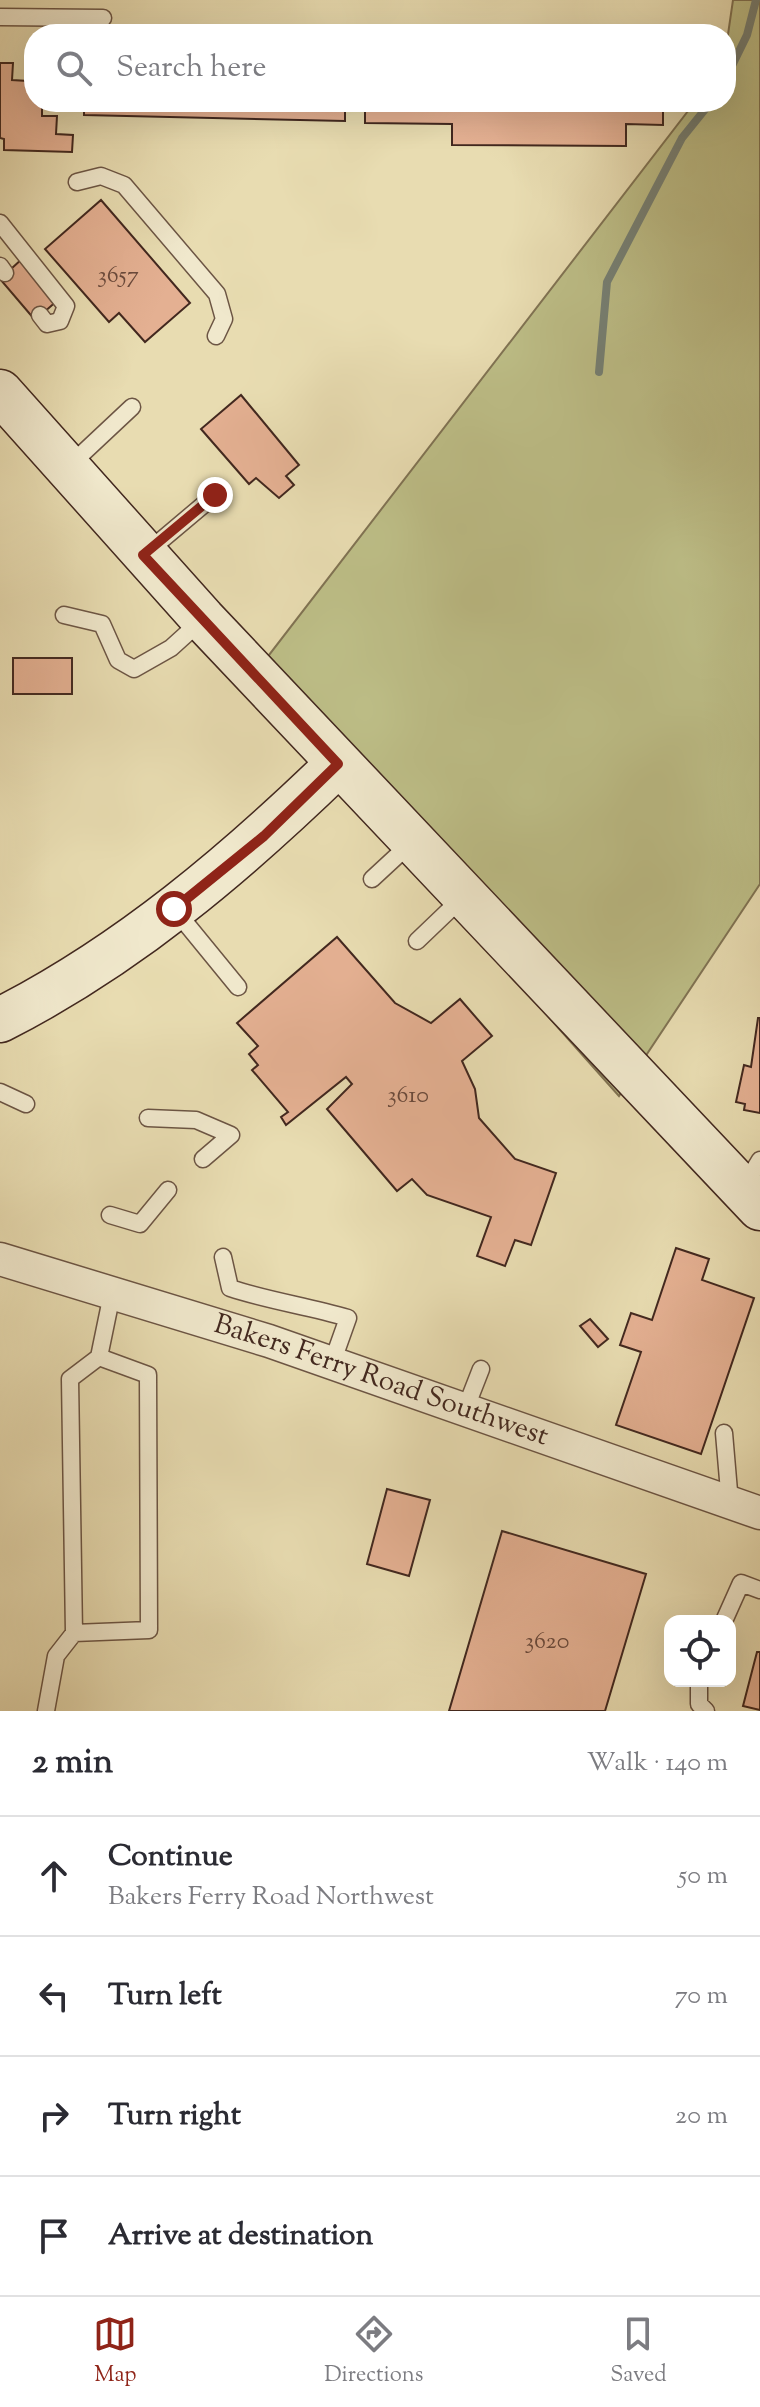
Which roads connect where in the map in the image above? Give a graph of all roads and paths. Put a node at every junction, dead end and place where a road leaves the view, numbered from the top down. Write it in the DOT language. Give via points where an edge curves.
graph roads {
  1 [pos="0,17"];
  2 [pos="103,18"];
  3 [pos="77,182"];
  4 [pos="0,223"];
  5 [pos="40,315"];
  6 [pos="216,336"];
  7 [pos="0,392"];
  8 [pos="132,407"];
  9 [pos="66,468"];
  10 [pos="215,495"];
  11 [pos="143,555"];
  12 [pos="64,615"];
  13 [pos="203,619"];
  14 [pos="338,764"];
  15 [pos="412,842"];
  16 [pos="372,879"];
  17 [pos="464,896"];
  18 [pos="174,909"];
  19 [pos="417,941"];
  20 [pos="238,987"];
  21 [pos="0,1020"];
  22 [pos="0,1092"];
  23 [pos="26,1104"];
  24 [pos="148,1118"];
  25 [pos="203,1159"];
  26 [pos="754,1186"];
  27 [pos="168,1190"];
  28 [pos="110,1215"];
  29 [pos="223,1257"];
  30 [pos="0,1259"];
  31 [pos="112,1294"];
  32 [pos="99,1357"];
  33 [pos="332,1363"];
  34 [pos="481,1369"];
  35 [pos="465,1410"];
  36 [pos="724,1433"];
  37 [pos="745,1508"];
  38 [pos="760,1590"];
  39 [pos="727,1615"];
  40 [pos="74,1633"];
  41 [pos="699,1687"];
  42 [pos="46,1711"];
  43 [pos="706,1711"];
  1 -- 2 [label="lane"];
  3 -- 6 [label="lane" via="101,176 124,185 217,294 224,319"];
  4 -- 5 [label="lane" via="66,306 60,321 47,324"];
  7 -- 9 [label="main road"];
  8 -- 9 [label="lane"];
  9 -- 11 [label="main road"];
  10 -- 11 [label="lane"];
  11 -- 13 [label="main road"];
  12 -- 13 [label="lane" via="102,624 118,660 134,669 171,648"];
  13 -- 14 [label="main road"];
  14 -- 15 [label="main road"];
  14 -- 18 [label="main road" via="264,836"];
  15 -- 16 [label="lane"];
  15 -- 17 [label="main road"];
  17 -- 19 [label="lane"];
  17 -- 26 [label="main road"];
  18 -- 20 [label="lane"];
  18 -- 21 [label="main road" via="134,941"];
  22 -- 23 [label="lane"];
  24 -- 25 [label="lane" via="196,1120 231,1135"];
  27 -- 28 [label="lane" via="140,1224"];
  29 -- 33 [label="lane" via="230,1288 276,1304 300,1303 348,1318"];
  30 -- 31 [label="street, Bakers Ferry Road Southwest"];
  31 -- 32 [label="lane"];
  31 -- 33 [label="street, Bakers Ferry Road Southwest"];
  32 -- 40 [label="lane" via="70,1379"];
  32 -- 40 [label="lane" via="148,1375 149,1630"];
  33 -- 35 [label="street, Bakers Ferry Road Southwest"];
  34 -- 35 [label="lane"];
  35 -- 37 [label="street, Bakers Ferry Road Southwest"];
  36 -- 37 [label="lane"];
  38 -- 39 [label="lane" via="741,1583"];
  40 -- 42 [label="lane" via="56,1656"];
  41 -- 43 [label="lane" via="699,1704"];
}
